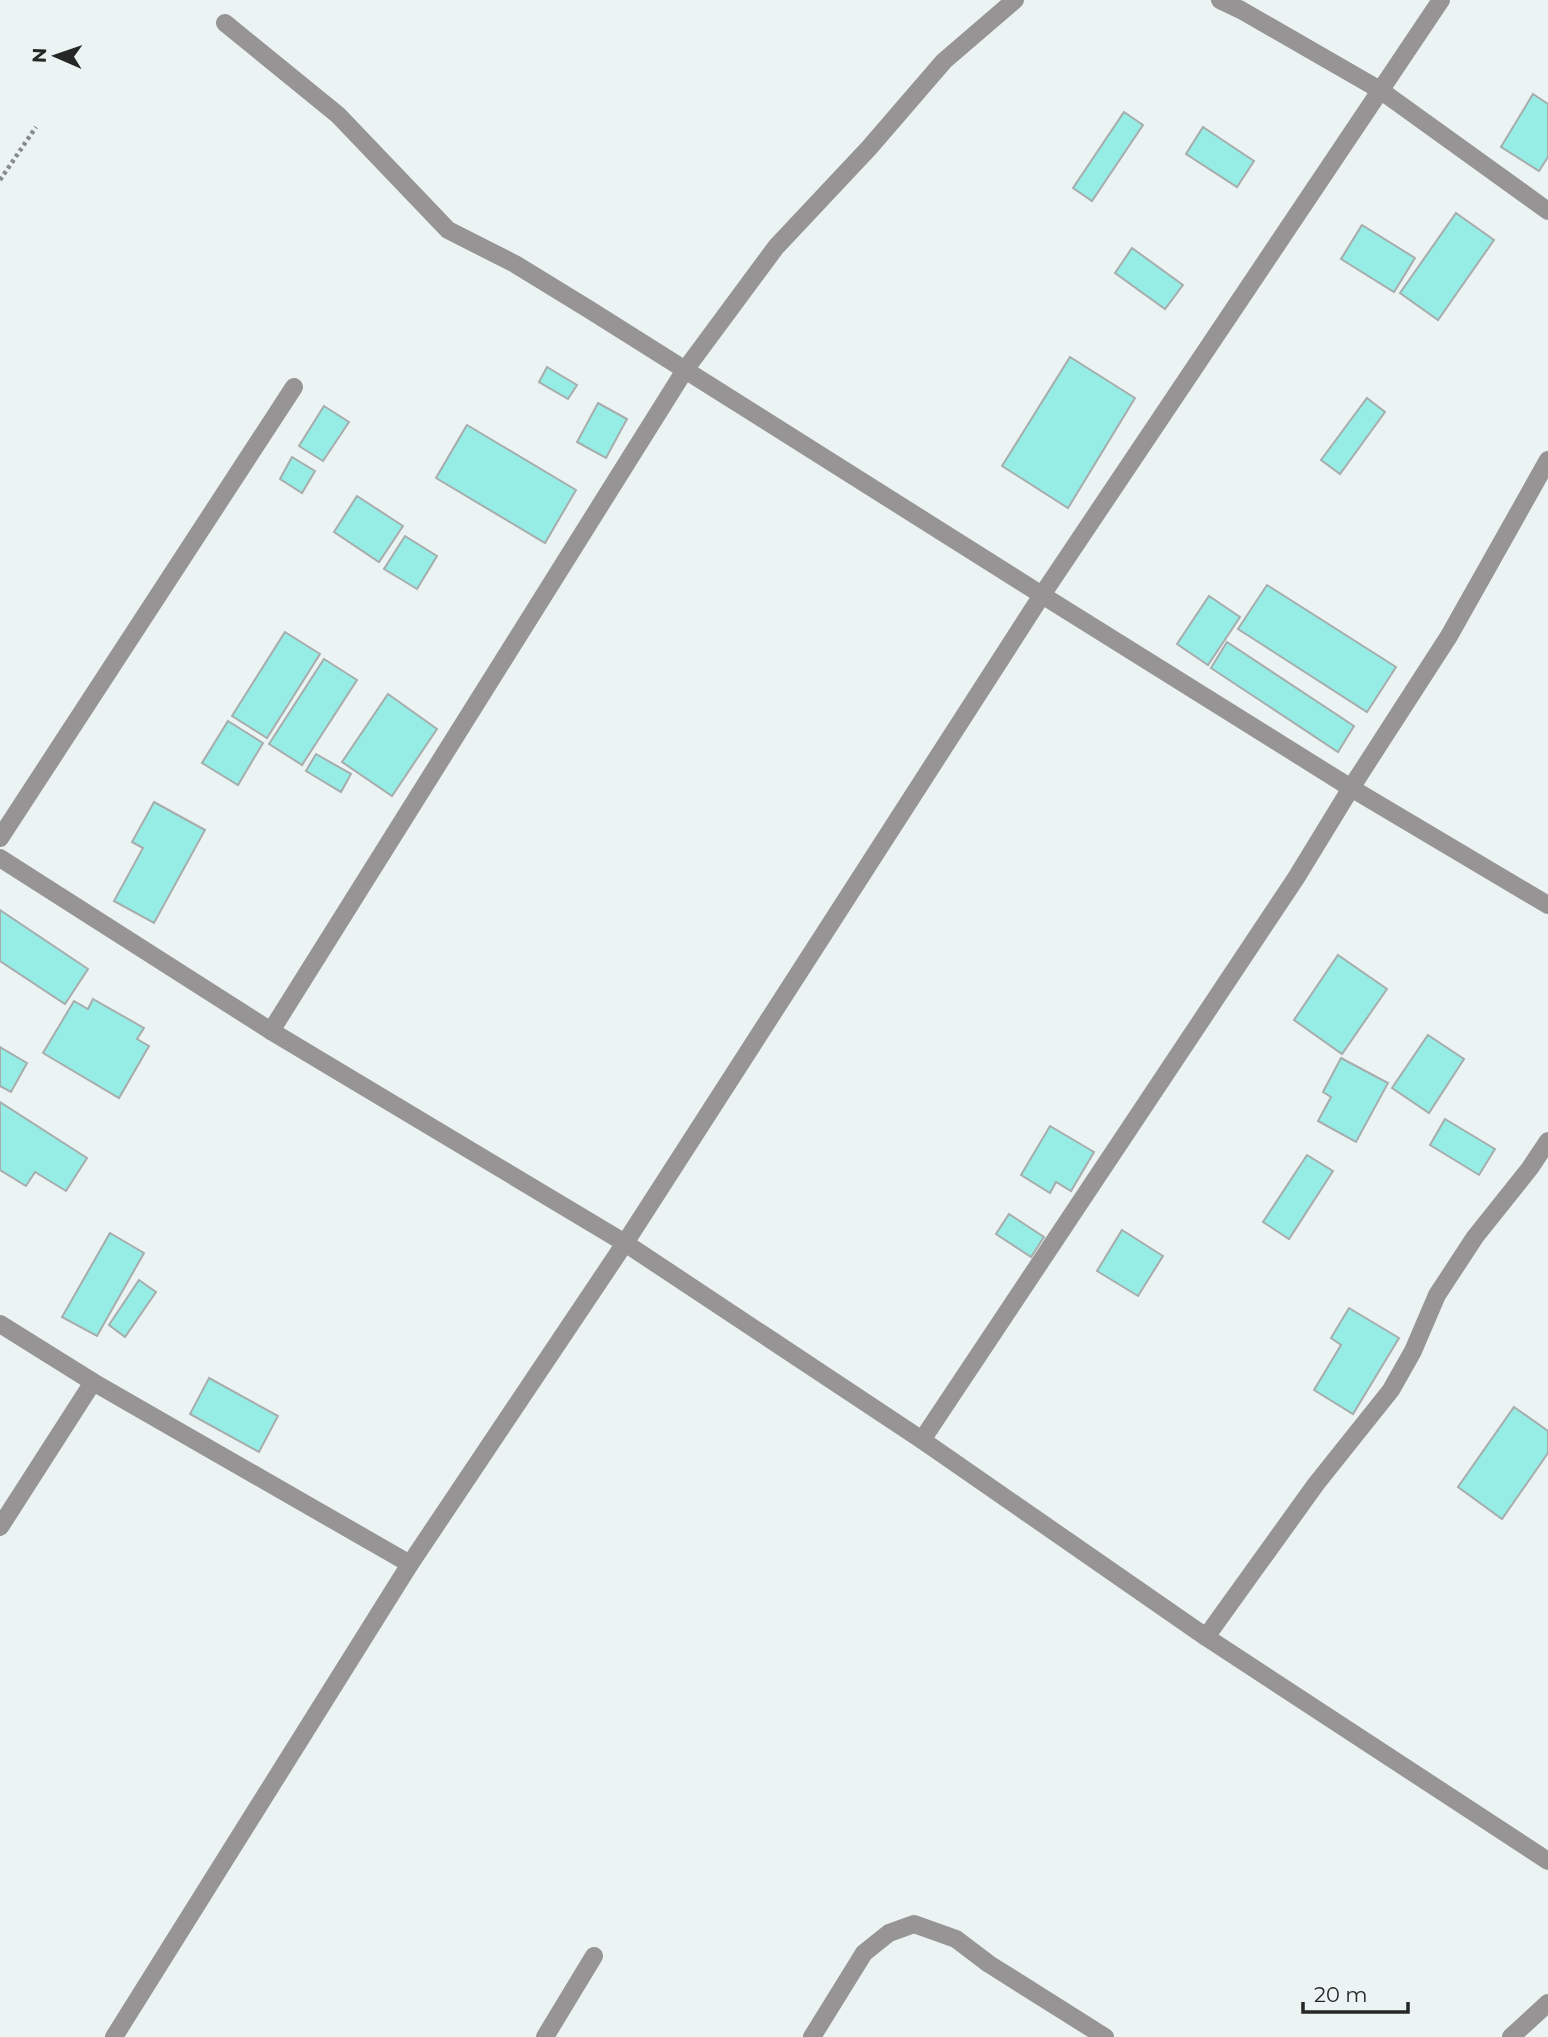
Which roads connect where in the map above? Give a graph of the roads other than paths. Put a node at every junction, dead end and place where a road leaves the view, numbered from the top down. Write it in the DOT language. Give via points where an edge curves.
graph roads {
  1 [pos="1015,0"];
  2 [pos="1220,0"];
  3 [pos="1441,0"];
  4 [pos="225,23"];
  5 [pos="1380,90"];
  6 [pos="1548,211"];
  7 [pos="685,370"];
  8 [pos="294,387"];
  9 [pos="1548,460"];
  10 [pos="1042,595"];
  11 [pos="1352,788"];
  12 [pos="0,838"];
  13 [pos="0,858"];
  14 [pos="1548,905"];
  15 [pos="271,1031"];
  16 [pos="1548,1141"];
  17 [pos="625,1243"];
  18 [pos="0,1324"];
  19 [pos="93,1382"];
  20 [pos="922,1440"];
  21 [pos="0,1527"];
  22 [pos="410,1564"];
  23 [pos="1206,1637"];
  24 [pos="1548,1861"];
  25 [pos="594,1956"];
  26 [pos="1548,2003"];
  27 [pos="114,2037"];
  28 [pos="545,2037"];
  29 [pos="812,2037"];
  30 [pos="1105,2037"];
  31 [pos="1511,2037"];
  1 -- 7 [label="street" via="944,61 776,247"];
  2 -- 5 [label="street"];
  3 -- 5 [label="street"];
  4 -- 7 [label="street" via="338,115 448,230 515,264"];
  5 -- 6 [label="street"];
  5 -- 10 [label="street"];
  7 -- 10 [label="street"];
  7 -- 15 [label="street"];
  8 -- 12 [label="street"];
  9 -- 11 [label="street" via="1449,636"];
  10 -- 11 [label="street"];
  10 -- 17 [label="street"];
  11 -- 14 [label="street"];
  11 -- 20 [label="street"];
  13 -- 15 [label="street"];
  15 -- 17 [label="street"];
  16 -- 23 [label="street" via="1437,1295 1391,1390 1316,1484"];
  17 -- 20 [label="street"];
  17 -- 22 [label="street"];
  18 -- 19 [label="street"];
  19 -- 21 [label="street"];
  19 -- 22 [label="street"];
  20 -- 23 [label="street"];
  22 -- 27 [label="street"];
  23 -- 24 [label="street"];
  25 -- 28 [label="street"];
  26 -- 31 [label="street"];
  29 -- 30 [label="street" via="864,1953 889,1933 914,1924 956,1939"];
}
